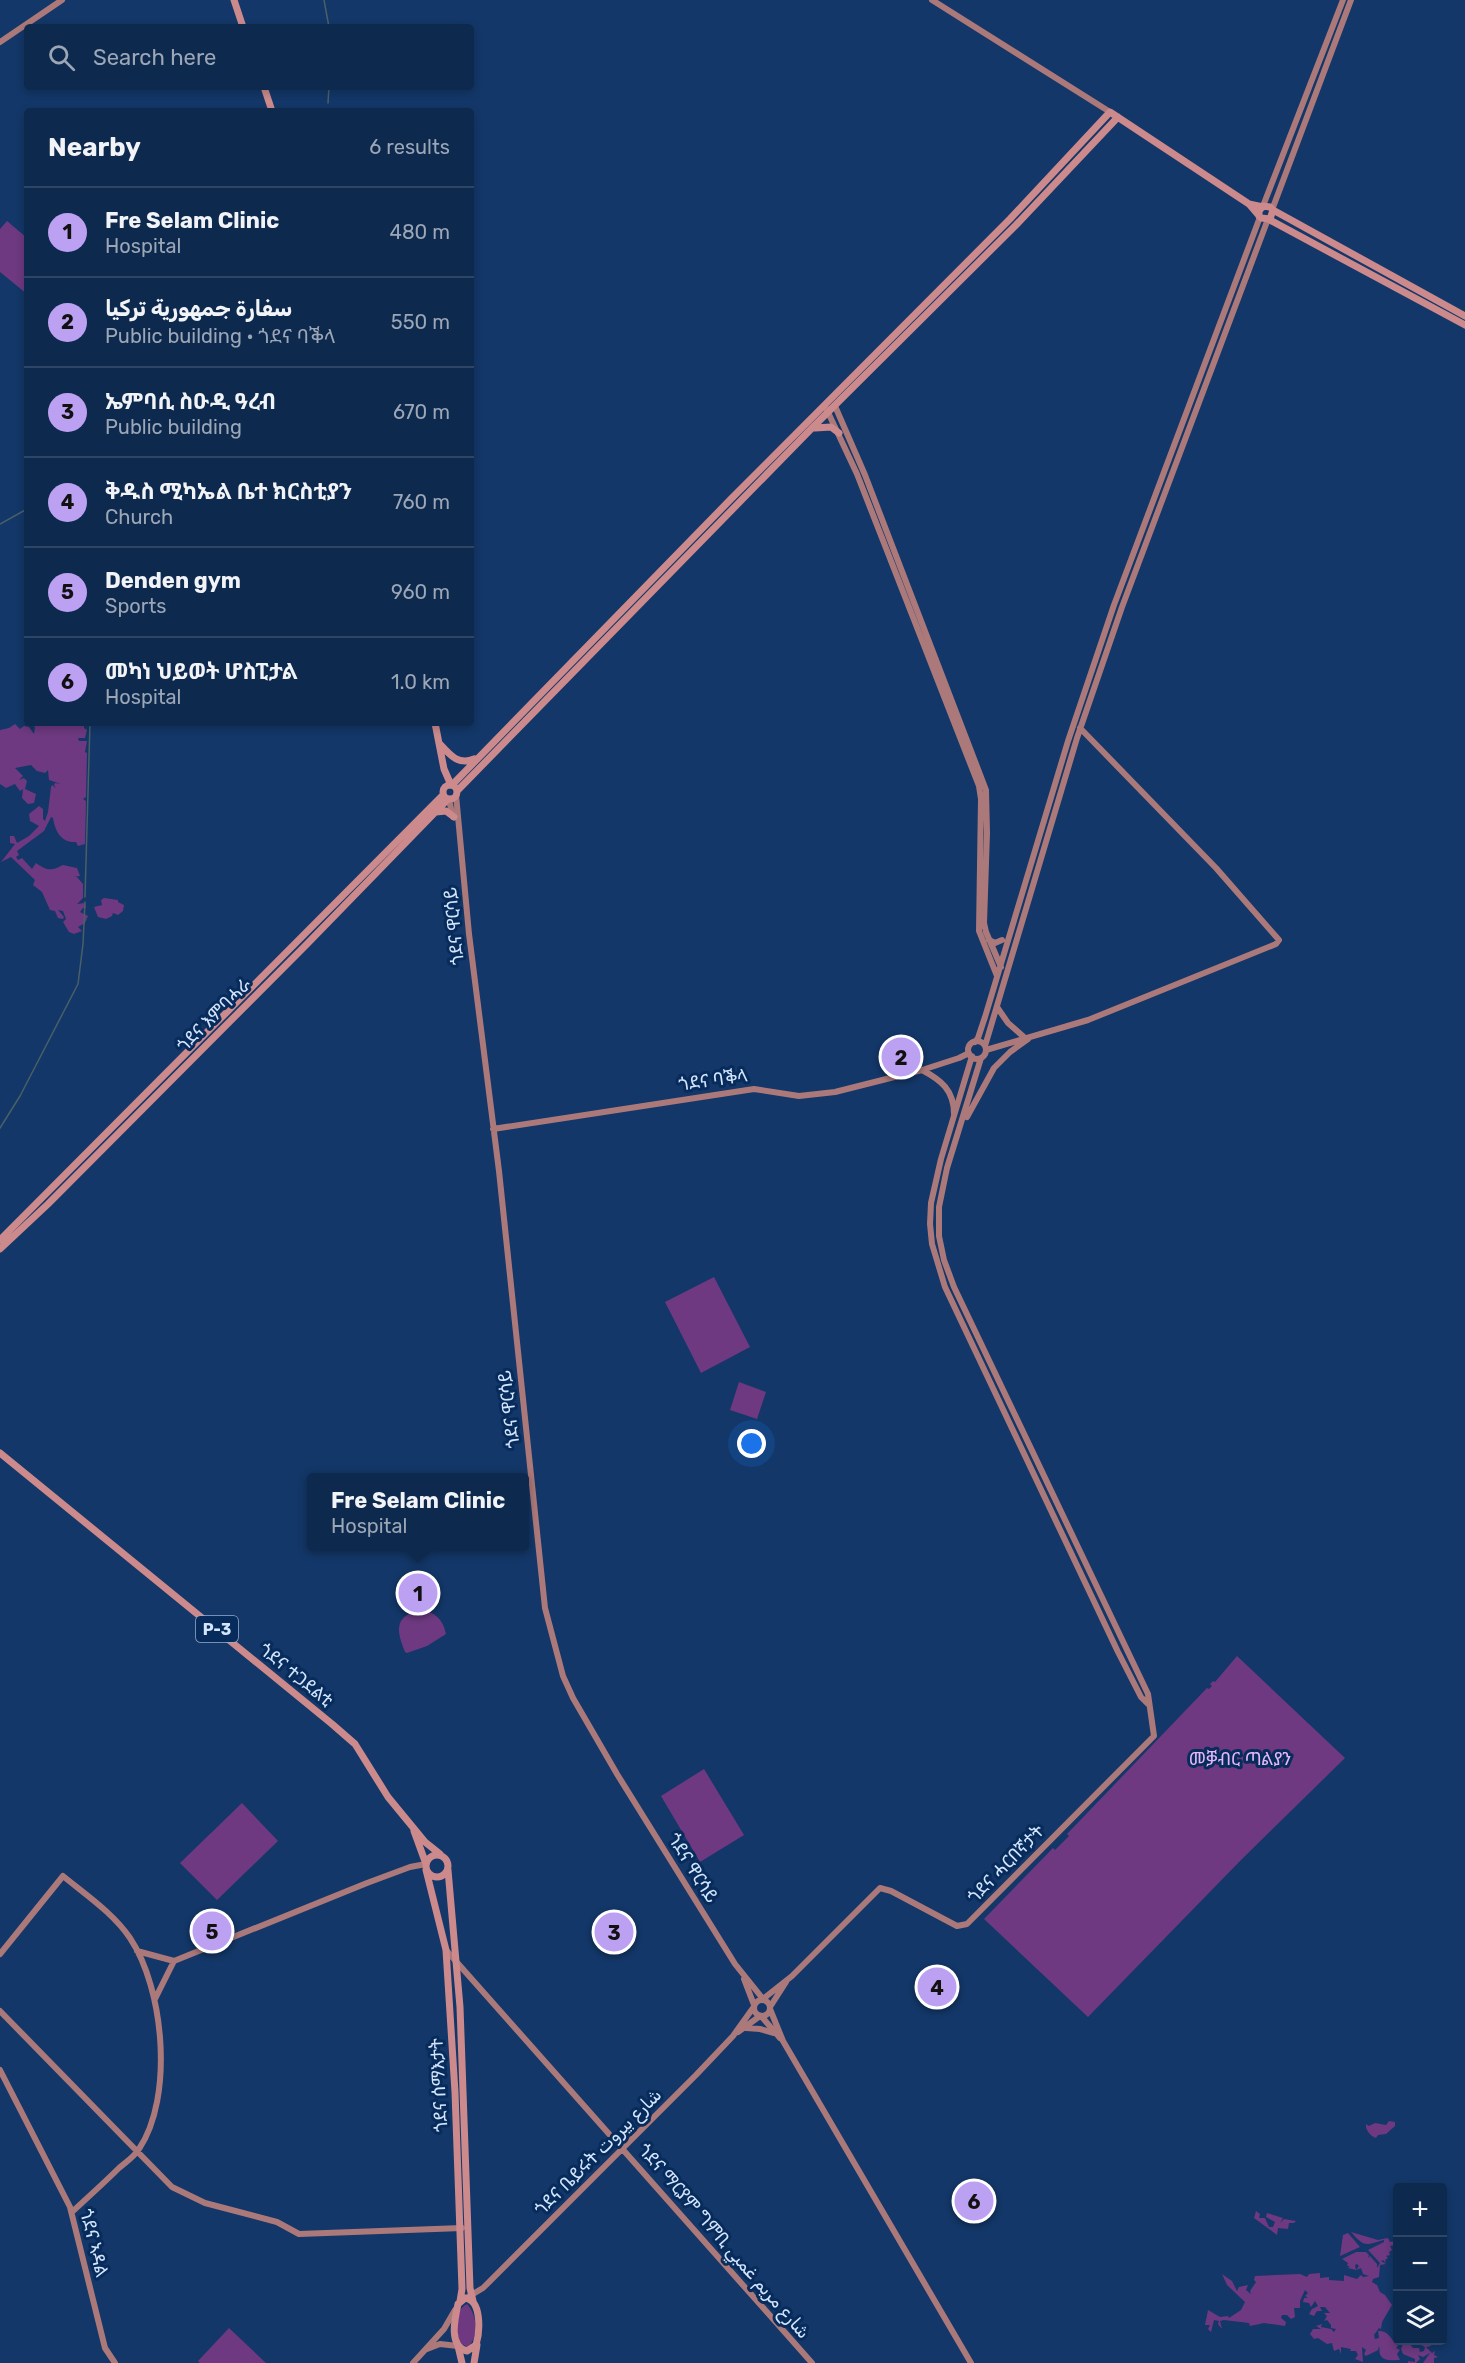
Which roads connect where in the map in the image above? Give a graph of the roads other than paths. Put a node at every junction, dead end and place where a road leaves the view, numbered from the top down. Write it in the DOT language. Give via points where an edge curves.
graph roads {
  1 [pos="62,0"];
  2 [pos="234,0"];
  3 [pos="932,0"];
  4 [pos="1343,0"];
  5 [pos="1350,0"];
  6 [pos="27,24"];
  7 [pos="242,24"];
  8 [pos="24,26"];
  9 [pos="0,42"];
  10 [pos="265,90"];
  11 [pos="272,108"];
  12 [pos="1110,112"];
  13 [pos="1118,117"];
  14 [pos="1249,204"];
  15 [pos="1263,206"];
  16 [pos="1273,210"];
  17 [pos="1260,216"];
  18 [pos="1268,219"];
  19 [pos="1465,316"];
  20 [pos="1465,325"];
  21 [pos="825,405"];
  22 [pos="835,406"];
  23 [pos="829,413"];
  24 [pos="812,429"];
  25 [pos="839,433"];
  26 [pos="436,726"];
  27 [pos="1080,728"];
  28 [pos="439,743"];
  29 [pos="482,754"];
  30 [pos="450,792"];
  31 [pos="434,813"];
  32 [pos="454,818"];
  33 [pos="458,825"];
  34 [pos="989,940"];
  35 [pos="1002,940"];
  36 [pos="1000,966"];
  37 [pos="997,976"];
  38 [pos="1006,977"];
  39 [pos="1003,988"];
  40 [pos="997,1007"];
  41 [pos="1033,1036"];
  42 [pos="1025,1038"];
  43 [pos="975,1042"];
  44 [pos="985,1048"];
  45 [pos="970,1055"];
  46 [pos="981,1058"];
  47 [pos="922,1070"];
  48 [pos="953,1121"];
  49 [pos="963,1122"];
  50 [pos="493,1129"];
  51 [pos="0,1240"];
  52 [pos="0,1249"];
  53 [pos="1031,1447"];
  54 [pos="1023,1450"];
  55 [pos="0,1454"];
  56 [pos="1148,1704"];
  57 [pos="412,1826"];
  58 [pos="440,1854"];
  59 [pos="426,1867"];
  60 [pos="448,1869"];
  61 [pos="446,1950"];
  62 [pos="137,1951"];
  63 [pos="0,1954"];
  64 [pos="456,1959"];
  65 [pos="174,1960"];
  66 [pos="742,1975"];
  67 [pos="787,1981"];
  68 [pos="155,1999"];
  69 [pos="763,1999"];
  70 [pos="753,2007"];
  71 [pos="770,2008"];
  72 [pos="0,2011"];
  73 [pos="761,2016"];
  74 [pos="745,2028"];
  75 [pos="776,2034"];
  76 [pos="733,2036"];
  77 [pos="783,2041"];
  78 [pos="0,2070"];
  79 [pos="622,2148"];
  80 [pos="138,2151"];
  81 [pos="72,2212"];
  82 [pos="459,2228"];
  83 [pos="468,2228"];
  84 [pos="483,2288"];
  85 [pos="467,2301"];
  86 [pos="477,2342"];
  87 [pos="458,2346"];
  88 [pos="426,2349"];
  89 [pos="115,2363"];
  90 [pos="413,2363"];
  91 [pos="462,2363"];
  92 [pos="474,2363"];
  93 [pos="812,2363"];
  94 [pos="971,2363"];
  1 -- 6 [label="main road"];
  2 -- 7 [label="main road"];
  3 -- 12 [label="main road"];
  4 -- 15 [label="main road"];
  5 -- 16 [label="main road"];
  8 -- 9 [label="main road"];
  10 -- 11 [label="main road"];
  12 -- 13 [label="main road"];
  12 -- 21 [label="main road"];
  13 -- 14 [label="main road"];
  13 -- 22 [label="main road"];
  14 -- 15 [label="main road"];
  14 -- 17 [label="main road"];
  15 -- 16 [label="main road"];
  15 -- 17 [label="main road"];
  16 -- 18 [label="main road"];
  16 -- 19 [label="main road"];
  17 -- 18 [label="main road"];
  17 -- 36 [label="main road" via="1114,605"];
  18 -- 20 [label="main road"];
  18 -- 27 [label="main road"];
  21 -- 23 [label="main road"];
  21 -- 29 [label="main road"];
  22 -- 23 [label="main road"];
  22 -- 34 [label="main road" via="865,474 986,790 984,923"];
  23 -- 24 [label="main road"];
  23 -- 25 [label="main road"];
  24 -- 25 [label="main road" via="826,426"];
  24 -- 30 [label="main road"];
  25 -- 37 [label="main road" via="979,786 979,931"];
  26 -- 28 [label="main road"];
  27 -- 38 [label="main road"];
  27 -- 41 [label="main road" via="1216,868 1279,940 1088,1020"];
  28 -- 29 [label="main road" via="458,760 468,762"];
  28 -- 30 [label="main road"];
  29 -- 30 [label="main road"];
  30 -- 31 [label="main road, ጎደና እምባሓራ"];
  30 -- 32 [label="main road"];
  30 -- 33 [label="main road, ጎደና ዋርሳይ"];
  30 -- 51 [label="main road, ጎደና እምባሓራ"];
  31 -- 32 [label="main road" via="446,811"];
  31 -- 52 [label="main road, ጎደና እምባሓራ"];
  32 -- 33 [label="main road"];
  33 -- 50 [label="main road, ጎደና ዋርሳይ"];
  34 -- 35 [label="main road"];
  34 -- 36 [label="main road"];
  36 -- 37 [label="main road"];
  36 -- 38 [label="main road"];
  37 -- 39 [label="main road"];
  37 -- 43 [label="main road"];
  38 -- 39 [label="main road"];
  39 -- 40 [label="main road"];
  40 -- 42 [label="main road"];
  40 -- 44 [label="main road"];
  41 -- 42 [label="main road"];
  41 -- 49 [label="main road" via="997,1064"];
  42 -- 44 [label="main road"];
  43 -- 44 [label="main road"];
  43 -- 45 [label="main road" via="969,1047"];
  44 -- 46 [label="main road"];
  45 -- 46 [label="main road"];
  45 -- 47 [label="main road, ጎደና ባቕላ"];
  45 -- 48 [label="main road"];
  46 -- 49 [label="main road"];
  47 -- 48 [label="main road" via="947,1088"];
  47 -- 50 [label="main road, ጎደና ባቕላ" via="805,1096 754,1089"];
  48 -- 54 [label="main road" via="932,1195 933,1252 945,1287"];
  49 -- 53 [label="main road" via="939,1207 944,1260"];
  50 -- 66 [label="main road, ጎደና ዋርሳይ" via="545,1608 555,1651 573,1698 611,1764"];
  53 -- 54 [label="main road"];
  53 -- 56 [label="main road" via="1148,1694"];
  54 -- 56 [label="main road" via="1134,1684"];
  55 -- 57 [label="main road, ጎደና ተጋደልቲ / P-3" via="355,1744"];
  56 -- 67 [label="main road, ጎደና ሓርበኛታት" via="1154,1736 972,1920 957,1926 880,1888"];
  57 -- 58 [label="main road, ጎደና ተጋደልቲ / P-3"];
  57 -- 59 [label="main road, ጎደና ተጋደልቲ / P-3"];
  58 -- 59 [label="main road" via="429,1857"];
  58 -- 60 [label="main road" via="446,1858"];
  59 -- 60 [label="main road" via="432,1876 439,1877"];
  59 -- 61 [label="main road, ጎደና ሰማእታት"];
  59 -- 65 [label="main road" via="410,1867"];
  60 -- 64 [label="main road, ጎደና ሰማእታት"];
  61 -- 64 [label="main road, ጎደና ማርያም ግምቢ شارع مريم غمبي"];
  61 -- 82 [label="main road, ጎደና ሰማእታት"];
  62 -- 63 [label="main road" via="109,1914 63,1876"];
  62 -- 65 [label="main road"];
  62 -- 68 [label="main road"];
  64 -- 79 [label="main road, ጎደና ማርያም ግምቢ شارع مريم غمبي"];
  64 -- 83 [label="main road, ጎደና ሰማእታት"];
  65 -- 68 [label="main road"];
  66 -- 69 [label="main road, ጎደና ዋርሳይ"];
  66 -- 70 [label="main road, ጎደና ዋርሳይ"];
  67 -- 69 [label="main road"];
  67 -- 71 [label="main road"];
  68 -- 80 [label="main road" via="161,2058 157,2103"];
  69 -- 70 [label="main road"];
  69 -- 71 [label="main road"];
  70 -- 73 [label="main road"];
  70 -- 76 [label="main road"];
  71 -- 73 [label="main road"];
  71 -- 77 [label="main road"];
  72 -- 80 [label="main road"];
  73 -- 74 [label="main road"];
  73 -- 75 [label="main road"];
  74 -- 75 [label="main road"];
  74 -- 76 [label="main road"];
  75 -- 77 [label="main road"];
  76 -- 79 [label="main road, ጎደና ቤይሩት شارع بيروت"];
  77 -- 94 [label="main road"];
  78 -- 81 [label="main road, ጎደና ኣዳል"];
  79 -- 84 [label="main road, ጎደና ቤይሩት شارع بيروت"];
  79 -- 93 [label="main road, ጎደና ማርያም ግምቢ شارع مريم غمبي"];
  80 -- 81 [label="main road"];
  80 -- 82 [label="main road" via="172,2187 195,2199 277,2222 296,2233"];
  81 -- 89 [label="main road, ጎደና ኣዳል" via="105,2348"];
  82 -- 83 [label="main road"];
  82 -- 85 [label="main road, ጎደና ሰማእታት" via="462,2289"];
  83 -- 85 [label="main road, ጎደና ሰማእታት"];
  84 -- 85 [label="main road"];
  84 -- 85 [label="main road"];
  85 -- 86 [label="main road, ጎደና ሰማእታት" via="478,2321"];
  85 -- 87 [label="main road, ጎደና ሰማእታት" via="454,2325"];
  85 -- 88 [label="main road"];
  86 -- 87 [label="main road" via="469,2350"];
  86 -- 92 [label="main road, ጎደና ሰማእታት"];
  87 -- 88 [label="main road" via="440,2344"];
  87 -- 91 [label="main road, ጎደና ሰማእታት"];
  88 -- 90 [label="main road"];
}
